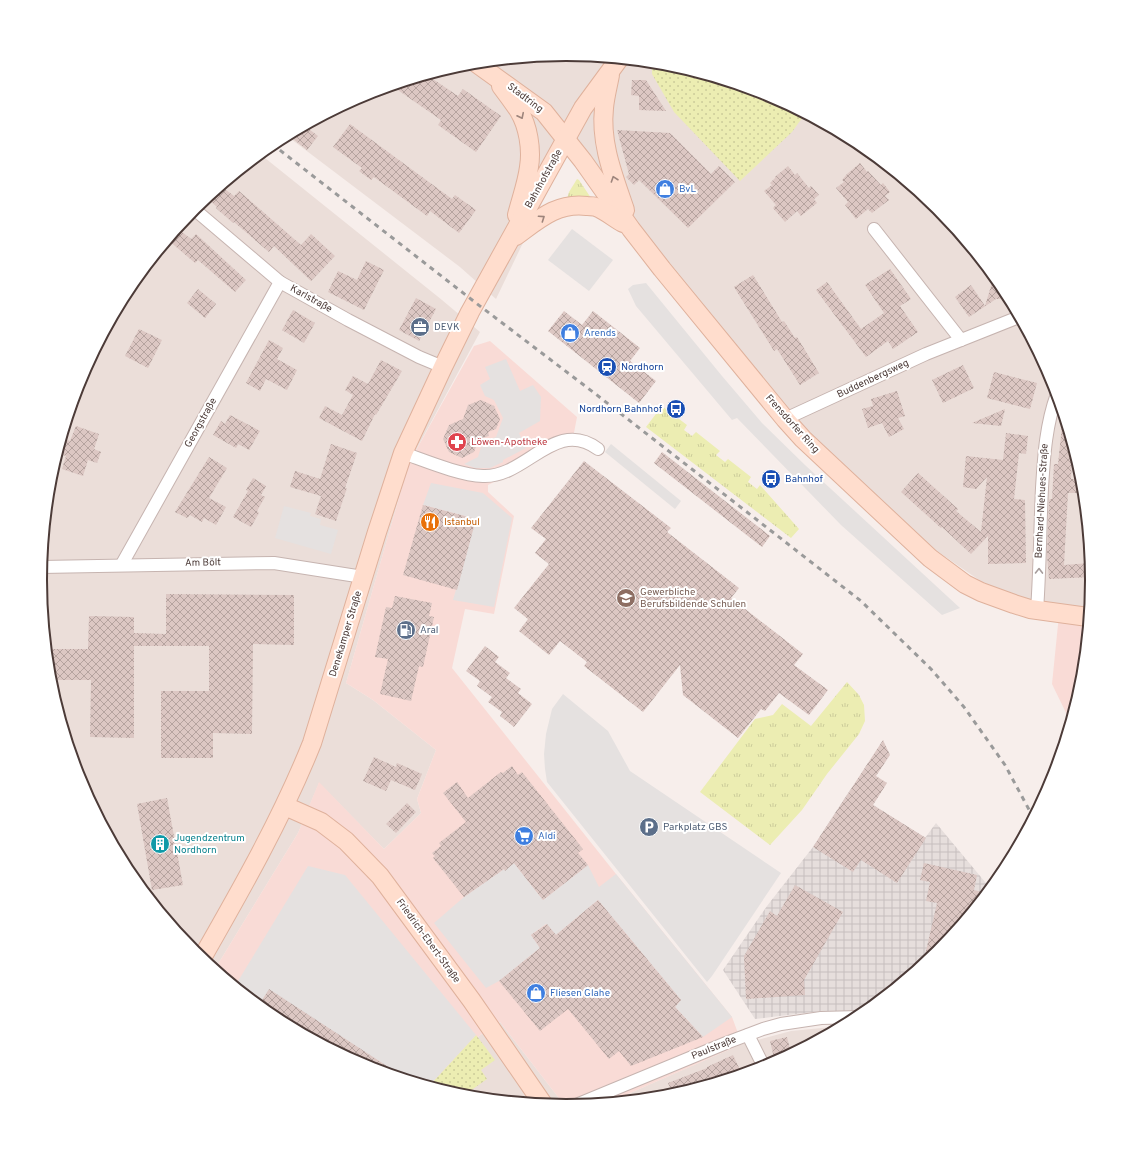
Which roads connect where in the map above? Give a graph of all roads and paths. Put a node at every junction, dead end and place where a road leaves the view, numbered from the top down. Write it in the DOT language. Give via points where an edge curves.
graph roads {
  1 [pos="615,65"];
  2 [pos="484,68"];
  3 [pos="566,139"];
  4 [pos="199,213"];
  5 [pos="631,229"];
  6 [pos="874,229"];
  7 [pos="510,240"];
  8 [pos="280,282"];
  9 [pos="476,303"];
  10 [pos="1014,319"];
  11 [pos="961,340"];
  12 [pos="443,367"];
  13 [pos="1053,403"];
  14 [pos="785,419"];
  15 [pos="598,449"];
  16 [pos="403,453"];
  17 [pos="122,564"];
  18 [pos="47,567"];
  19 [pos="363,577"];
  20 [pos="1037,610"];
  21 [pos="1084,616"];
  22 [pos="285,806"];
  23 [pos="205,953"];
  24 [pos="845,1017"];
  25 [pos="748,1035"];
  26 [pos="761,1061"];
  27 [pos="539,1098"];
  28 [pos="593,1098"];
  1 -- 3 [label="street, Bahnhofstraße" via="584,108"];
  5 -- 1 [label="street, one-way" via="608,160 603,127 604,109"];
  2 -- 3 [label="street, Stadtring" via="544,112"];
  2 -- 7 [label="street, one-way" via="519,112 529,140 530,167"];
  3 -- 5 [label="street, Frensdorfer Ring"];
  3 -- 7 [label="street, Bahnhofstraße"];
  4 -- 8 [label="street, Karlstraße"];
  7 -- 5 [label="street, one-way" via="551,211 565,206 596,207"];
  5 -- 14 [label="street, Frensdorfer Ring"];
  6 -- 11 [label="street"];
  7 -- 9 [label="street, Bahnhofstraße"];
  8 -- 12 [label="street, Karlstraße" via="361,327"];
  8 -- 17 [label="street, Georgstraße"];
  9 -- 12 [label="street, Denekamper Straße"];
  10 -- 11 [label="street, Buddenbergsweg"];
  11 -- 14 [label="street, Buddenbergsweg"];
  12 -- 16 [label="street, Denekamper Straße"];
  20 -- 13 [label="street, Bernhard-Niehues-Straße, one-way" via="1046,433"];
  14 -- 20 [label="street, Frensdorfer Ring" via="803,439 936,563 981,592"];
  15 -- 16 [label="street" via="577,439 564,441 548,447 515,468 501,474 484,476"];
  16 -- 19 [label="street, Denekamper Straße"];
  17 -- 18 [label="street, Am Bölt"];
  17 -- 19 [label="street, Am Bölt" via="274,563"];
  19 -- 22 [label="street, Denekamper Straße" via="312,743"];
  20 -- 21 [label="street, Frensdorfer Ring"];
  22 -- 23 [label="street, Denekamper Straße"];
  22 -- 27 [label="street, Friedrich-Ebert-Straße" via="321,822 346,841 380,876 472,1001"];
  24 -- 25 [label="street, Paulstraße" via="781,1024"];
  25 -- 26 [label="street"];
  25 -- 28 [label="street, Paulstraße"];
}
